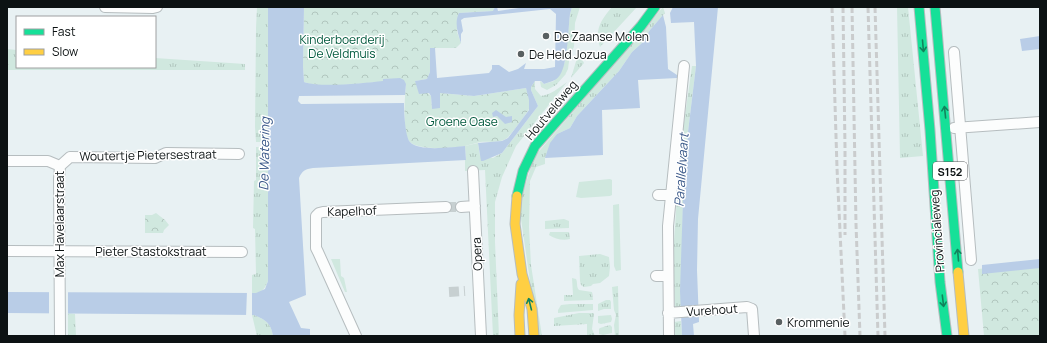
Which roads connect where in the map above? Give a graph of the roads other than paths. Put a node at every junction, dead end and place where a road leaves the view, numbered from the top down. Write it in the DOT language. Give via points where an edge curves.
graph roads {
  1 [pos="105,7"];
  2 [pos="157,7"];
  3 [pos="655,7"];
  4 [pos="919,7"];
  5 [pos="935,7"];
  6 [pos="954,52"];
  7 [pos="684,66"];
  8 [pos="1040,122"];
  9 [pos="961,127"];
  10 [pos="947,128"];
  11 [pos="930,130"];
  12 [pos="239,154"];
  13 [pos="7,161"];
  14 [pos="60,166"];
  15 [pos="473,171"];
  16 [pos="671,194"];
  17 [pos="658,195"];
  18 [pos="475,206"];
  19 [pos="446,207"];
  20 [pos="461,207"];
  21 [pos="7,251"];
  22 [pos="60,251"];
  23 [pos="242,252"];
  24 [pos="972,260"];
  25 [pos="522,274"];
  26 [pos="656,276"];
  27 [pos="668,276"];
  28 [pos="940,282"];
  29 [pos="961,293"];
  30 [pos="673,312"];
  31 [pos="60,336"];
  32 [pos="356,336"];
  33 [pos="481,336"];
  34 [pos="520,336"];
  35 [pos="534,336"];
  36 [pos="669,336"];
  37 [pos="754,336"];
  38 [pos="947,336"];
  39 [pos="964,336"];
  1 -- 2 [label="street"];
  3 -- 25 [label="main road, Houtveldweg" via="532,152 523,171 516,201 515,224"];
  4 -- 11 [label="main road, Provincialeweg / S152, one-way"];
  10 -- 5 [label="main road, Provincialeweg / S152, one-way"];
  6 -- 9 [label="street"];
  7 -- 16 [label="street"];
  8 -- 9 [label="street"];
  9 -- 10 [label="street"];
  9 -- 24 [label="street"];
  10 -- 11 [label="main road"];
  29 -- 10 [label="main road, Provincialeweg / S152, one-way"];
  11 -- 28 [label="main road, Provincialeweg / S152"];
  12 -- 14 [label="street, Woutertje Pietersestraat" via="166,153 155,158 70,157"];
  13 -- 14 [label="street, Max Havelaarstraat" via="48,161"];
  14 -- 22 [label="street, Max Havelaarstraat"];
  15 -- 18 [label="street, Opera"];
  16 -- 17 [label="street"];
  16 -- 27 [label="street"];
  18 -- 20 [label="street"];
  18 -- 33 [label="street, Opera"];
  19 -- 32 [label="street, Kapelhof" via="323,212 316,216 316,248"];
  21 -- 22 [label="street, Pieter Stastokstraat"];
  22 -- 23 [label="street, Pieter Stastokstraat"];
  22 -- 31 [label="street, Max Havelaarstraat"];
  24 -- 29 [label="main road"];
  25 -- 34 [label="main road, Houtveldweg"];
  35 -- 25 [label="main road, Houtveldweg, one-way" via="532,309"];
  26 -- 27 [label="street"];
  27 -- 30 [label="street"];
  28 -- 29 [label="main road" via="949,282 957,286"];
  28 -- 38 [label="main road, Provincialeweg / S152, one-way"];
  29 -- 39 [label="main road, Provincialeweg / S152"];
  30 -- 36 [label="street"];
  30 -- 37 [label="street, Vurehout" via="747,307 752,309"];
}
